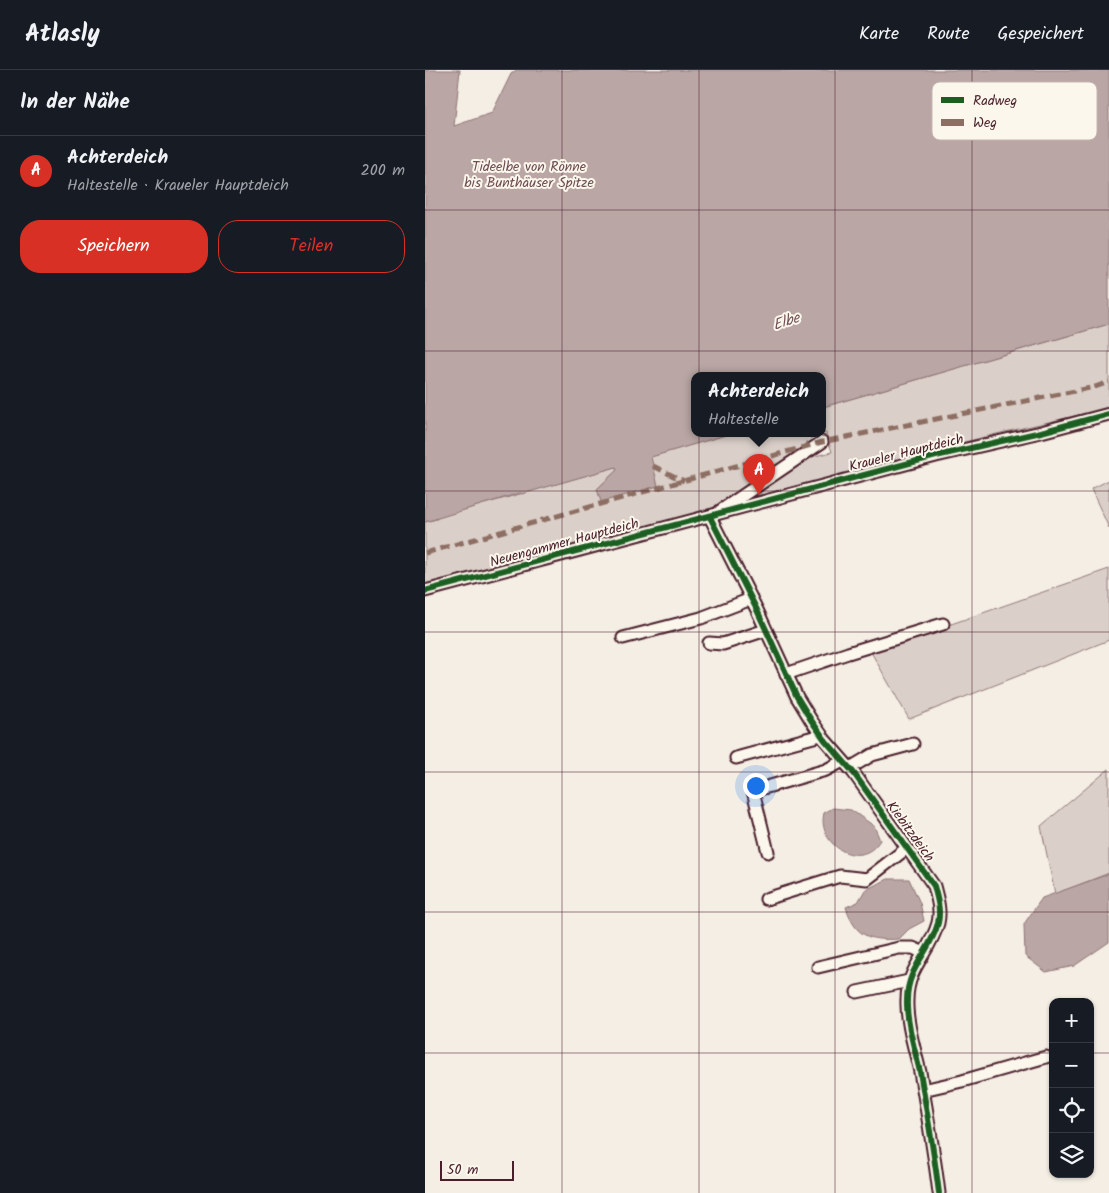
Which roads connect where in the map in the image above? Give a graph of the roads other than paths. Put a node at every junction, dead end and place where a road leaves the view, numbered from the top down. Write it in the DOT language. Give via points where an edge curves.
graph roads {
  1 [pos="1109,414"];
  2 [pos="822,442"];
  3 [pos="710,517"];
  4 [pos="425,591"];
  5 [pos="751,599"];
  6 [pos="943,624"];
  7 [pos="767,630"];
  8 [pos="623,638"];
  9 [pos="709,643"];
  10 [pos="786,674"];
  11 [pos="821,735"];
  12 [pos="913,744"];
  13 [pos="736,758"];
  14 [pos="847,764"];
  15 [pos="907,848"];
  16 [pos="767,852"];
  17 [pos="766,899"];
  18 [pos="924,953"];
  19 [pos="818,967"];
  20 [pos="909,981"];
  21 [pos="857,992"];
  22 [pos="1046,1057"];
  23 [pos="923,1090"];
  24 [pos="939,1193"];
  1 -- 3 [label="street, Kraueler Hauptdeich" via="936,456"];
  2 -- 3 [label="street"];
  3 -- 4 [label="street, Neuengammer Hauptdeich"];
  3 -- 5 [label="street, Kiebitzdeich"];
  5 -- 7 [label="street, Kiebitzdeich"];
  5 -- 8 [label="street" via="701,618"];
  6 -- 10 [label="street"];
  7 -- 9 [label="street" via="723,644"];
  7 -- 10 [label="street, Kiebitzdeich"];
  10 -- 11 [label="street, Kiebitzdeich"];
  11 -- 13 [label="street"];
  11 -- 14 [label="street, Kiebitzdeich"];
  12 -- 14 [label="street"];
  14 -- 15 [label="street, Kiebitzdeich"];
  14 -- 16 [label="street" via="753,790"];
  15 -- 17 [label="street" via="867,879 840,876"];
  15 -- 18 [label="street, Kiebitzdeich" via="934,886 939,906 938,922"];
  18 -- 19 [label="street" via="913,948 899,948"];
  18 -- 20 [label="street, Kiebitzdeich"];
  20 -- 21 [label="street"];
  20 -- 23 [label="street, Kiebitzdeich" via="907,1002"];
  22 -- 23 [label="street"];
  23 -- 24 [label="street, Kiebitzdeich"];
}
